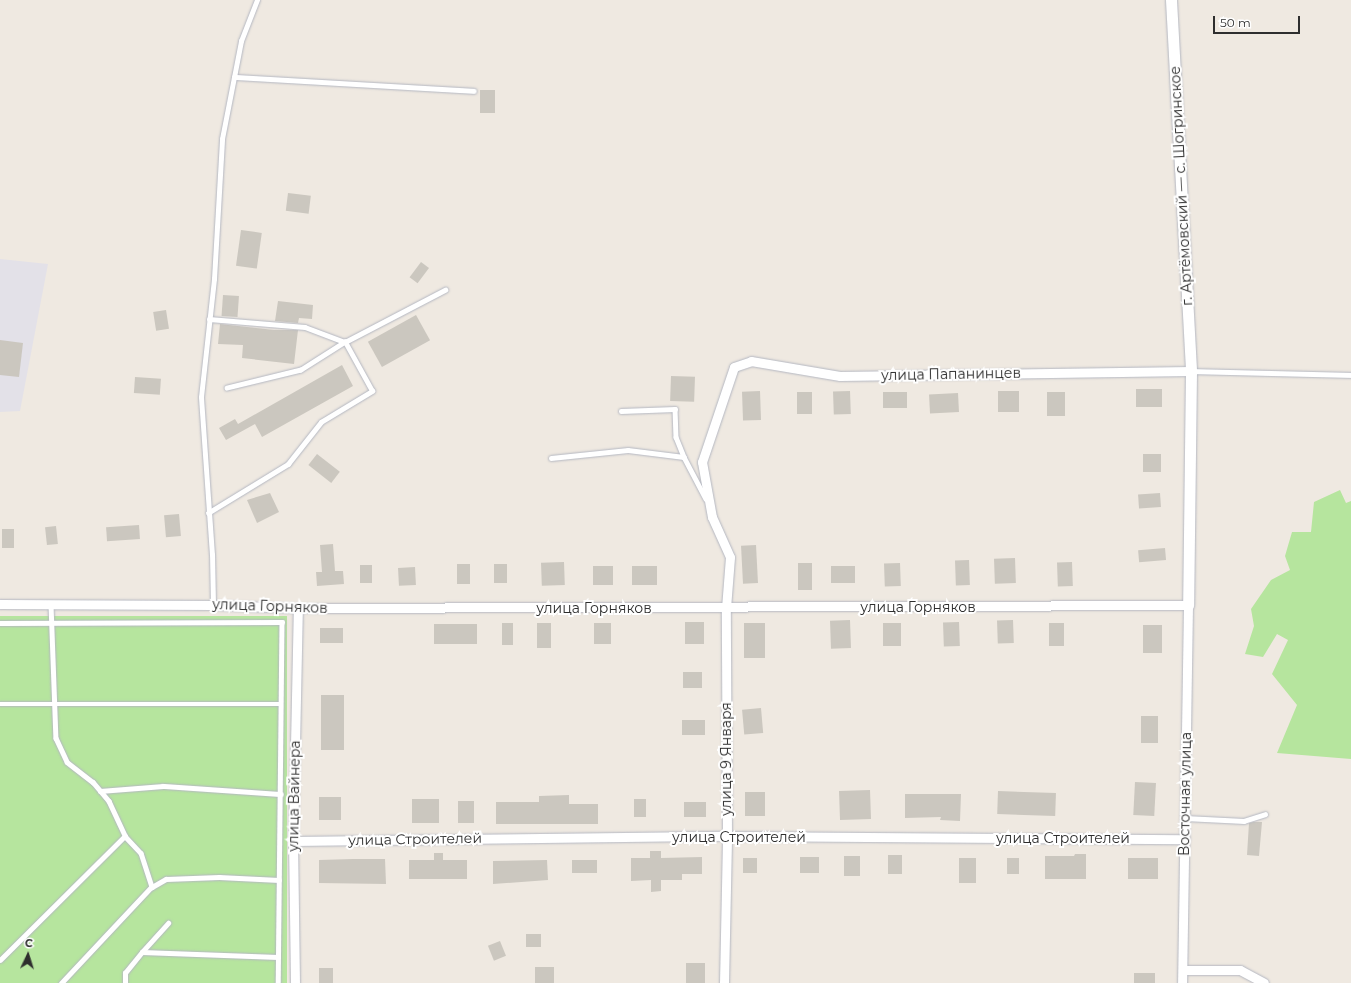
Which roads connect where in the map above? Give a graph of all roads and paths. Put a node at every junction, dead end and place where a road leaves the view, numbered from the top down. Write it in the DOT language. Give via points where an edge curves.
graph roads {
  1 [pos="257,0"];
  2 [pos="1171,0"];
  3 [pos="234,77"];
  4 [pos="474,91"];
  5 [pos="445,290"];
  6 [pos="209,319"];
  7 [pos="345,342"];
  8 [pos="1191,371"];
  9 [pos="1351,375"];
  10 [pos="227,388"];
  11 [pos="621,411"];
  12 [pos="684,457"];
  13 [pos="551,458"];
  14 [pos="711,508"];
  15 [pos="208,513"];
  16 [pos="0,604"];
  17 [pos="51,604"];
  18 [pos="213,605"];
  19 [pos="1188,605"];
  20 [pos="298,608"];
  21 [pos="726,608"];
  22 [pos="0,623"];
  23 [pos="52,623"];
  24 [pos="0,704"];
  25 [pos="281,704"];
  26 [pos="55,705"];
  27 [pos="100,791"];
  28 [pos="281,794"];
  29 [pos="1265,814"];
  30 [pos="1185,818"];
  31 [pos="125,836"];
  32 [pos="727,836"];
  33 [pos="1185,839"];
  34 [pos="293,841"];
  35 [pos="279,880"];
  36 [pos="152,887"];
  37 [pos="168,923"];
  38 [pos="142,952"];
  39 [pos="278,957"];
  40 [pos="0,960"];
  41 [pos="1183,970"];
  42 [pos="62,983"];
  43 [pos="125,983"];
  44 [pos="278,983"];
  45 [pos="295,983"];
  46 [pos="724,983"];
  47 [pos="1182,983"];
  48 [pos="1264,983"];
  1 -- 3 [label="lane" via="241,41"];
  2 -- 8 [label="street, г. Артёмовский — с. Шогринское"];
  3 -- 4 [label="lane"];
  3 -- 6 [label="lane" via="222,139"];
  5 -- 7 [label="lane"];
  6 -- 7 [label="lane" via="305,328"];
  6 -- 15 [label="lane" via="201,397"];
  7 -- 10 [label="lane" via="301,370"];
  7 -- 15 [label="lane" via="372,392 321,422 288,464"];
  8 -- 9 [label="lane"];
  8 -- 14 [label="street, улица Папанинцев" via="840,376 751,361 734,367 702,462"];
  8 -- 19 [label="street, г. Артёмовский — с. Шогринское"];
  11 -- 12 [label="lane" via="675,409 676,437"];
  12 -- 13 [label="lane" via="628,450 578,453"];
  12 -- 14 [label="lane"];
  14 -- 21 [label="street, улица 9 Января" via="730,557"];
  15 -- 18 [label="lane"];
  16 -- 17 [label="street, улица Горняков"];
  17 -- 18 [label="street, улица Горняков"];
  17 -- 23 [label="lane"];
  18 -- 20 [label="street, улица Горняков"];
  19 -- 21 [label="street, улица Горняков"];
  19 -- 30 [label="street, Восточная улица"];
  20 -- 21 [label="street, улица Горняков"];
  20 -- 34 [label="street, улица Вайнера"];
  21 -- 32 [label="street, улица 9 Января"];
  22 -- 23 [label="lane"];
  23 -- 25 [label="lane" via="282,622"];
  23 -- 26 [label="lane"];
  24 -- 26 [label="lane"];
  25 -- 26 [label="lane"];
  25 -- 28 [label="lane"];
  26 -- 27 [label="lane" via="56,738 67,762"];
  27 -- 28 [label="lane" via="163,786"];
  27 -- 31 [label="lane" via="109,801"];
  28 -- 35 [label="lane"];
  29 -- 30 [label="lane" via="1244,821"];
  30 -- 33 [label="street, Восточная улица"];
  31 -- 36 [label="lane" via="141,853"];
  31 -- 40 [label="lane"];
  32 -- 33 [label="street, улица Строителей"];
  32 -- 34 [label="street, улица Строителей"];
  32 -- 46 [label="street, улица 9 Января"];
  33 -- 41 [label="street, Восточная улица"];
  34 -- 45 [label="street, улица Вайнера"];
  35 -- 36 [label="lane" via="219,877 166,879"];
  35 -- 39 [label="lane"];
  36 -- 42 [label="lane"];
  37 -- 38 [label="lane"];
  38 -- 39 [label="lane"];
  38 -- 43 [label="lane" via="125,972"];
  39 -- 44 [label="lane"];
  41 -- 47 [label="street, Восточная улица"];
  41 -- 48 [label="street" via="1240,970"];
}
